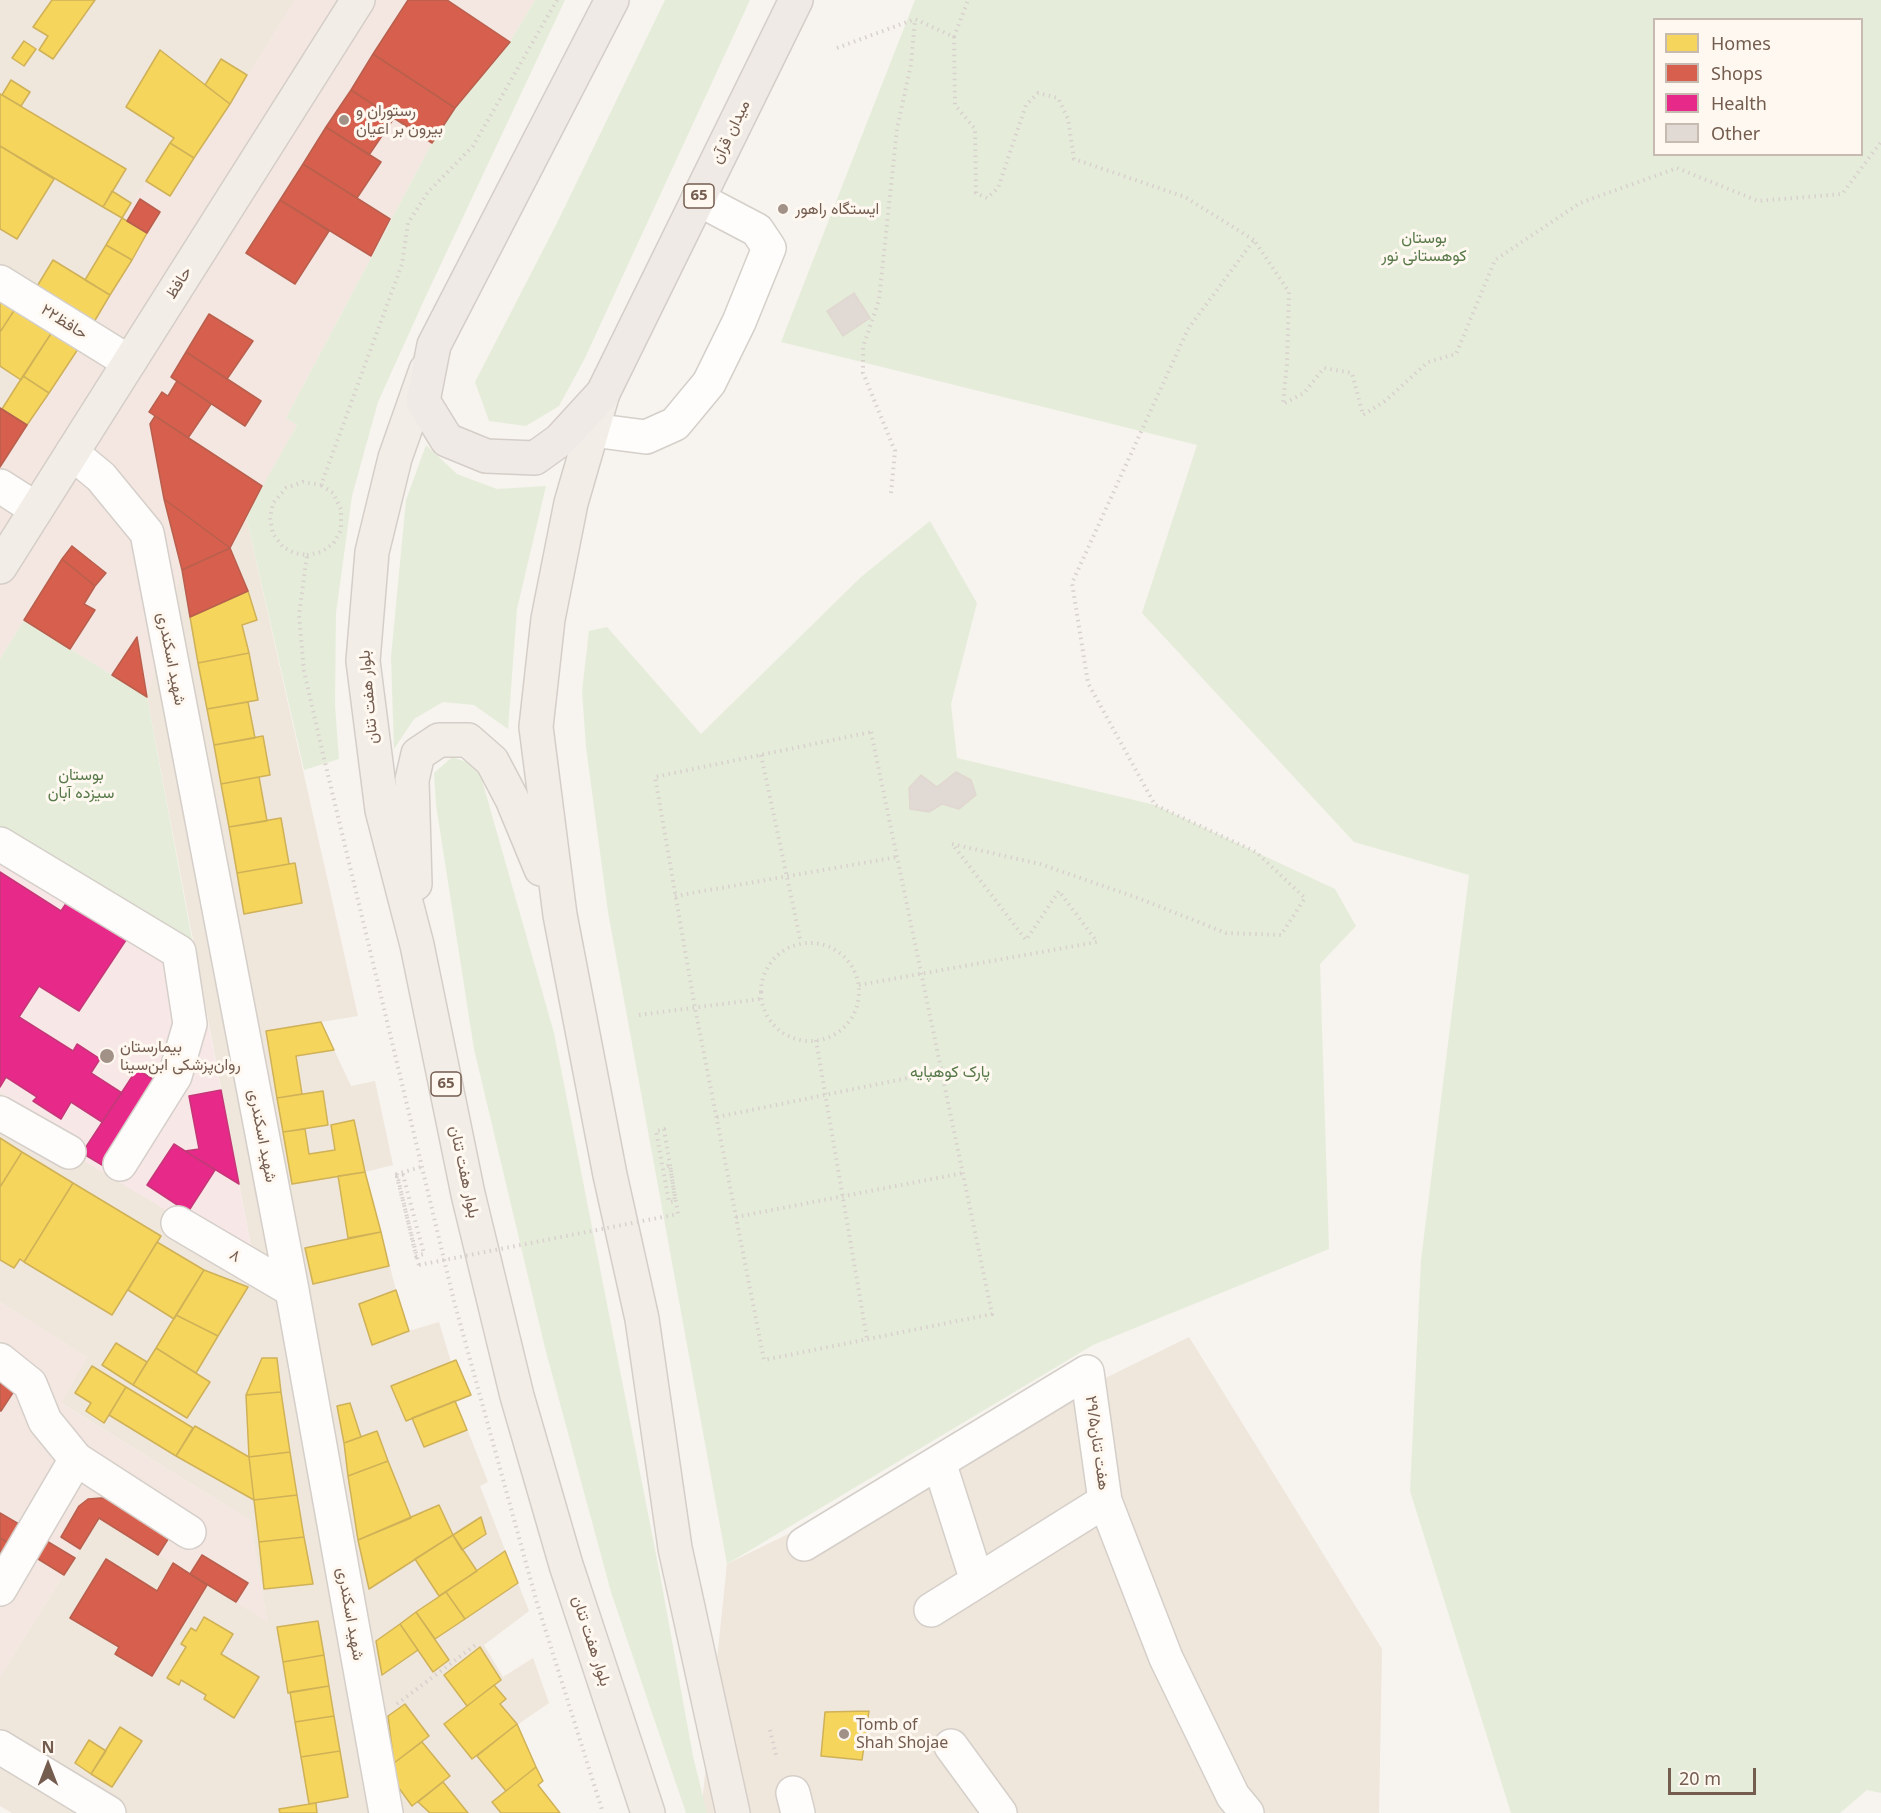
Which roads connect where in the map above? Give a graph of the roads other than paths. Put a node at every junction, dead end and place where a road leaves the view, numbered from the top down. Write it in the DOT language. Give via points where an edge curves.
graph roads {
  1 [pos="358,0"];
  2 [pos="612,0"];
  3 [pos="796,0"];
  4 [pos="698,199"];
  5 [pos="0,282"];
  6 [pos="434,345"];
  7 [pos="129,362"];
  8 [pos="603,393"];
  9 [pos="592,430"];
  10 [pos="72,453"];
  11 [pos="0,486"];
  12 [pos="36,510"];
  13 [pos="0,567"];
  14 [pos="0,844"];
  15 [pos="561,915"];
  16 [pos="417,945"];
  17 [pos="240,1019"];
  18 [pos="190,1024"];
  19 [pos="0,1113"];
  20 [pos="69,1152"];
  21 [pos="120,1164"];
  22 [pos="178,1223"];
  23 [pos="292,1290"];
  24 [pos="0,1360"];
  25 [pos="76,1459"];
  26 [pos="939,1462"];
  27 [pos="1105,1501"];
  28 [pos="189,1532"];
  29 [pos="804,1544"];
  30 [pos="977,1581"];
  31 [pos="0,1589"];
  32 [pos="930,1610"];
  33 [pos="951,1746"];
  34 [pos="0,1747"];
  35 [pos="392,1809"];
  36 [pos="109,1813"];
  37 [pos="648,1813"];
  38 [pos="733,1813"];
  39 [pos="1000,1813"];
  40 [pos="1247,1813"];
  1 -- 7 [label="main road, حافظ"];
  2 -- 6 [label="highway, 65"];
  3 -- 4 [label="highway, میدان قرآن / 65"];
  4 -- 8 [label="highway, میدان قرآن / 65"];
  4 -- 9 [label="street" via="757,230 769,248 739,322 709,383 675,424 646,437"];
  5 -- 7 [label="street, حافظ۲۲"];
  6 -- 8 [label="highway, 65" via="423,401 447,440 486,456 535,458 560,440"];
  6 -- 16 [label="main road, بلوار هفت تنان / 65" via="395,458 372,552 363,661 382,810"];
  7 -- 10 [label="main road, حافظ"];
  8 -- 9 [label="main road, 65"];
  9 -- 15 [label="main road, 65" via="571,503 548,619 536,727"];
  10 -- 12 [label="main road, حافظ"];
  10 -- 17 [label="street, شهید اسکندری" via="100,477 147,533"];
  11 -- 12 [label="street"];
  12 -- 13 [label="main road, حافظ"];
  14 -- 18 [label="street" via="179,952"];
  15 -- 16 [label="main road" via="492,761 468,740 439,740 418,754 412,780"];
  15 -- 38 [label="main road, 65" via="610,1175 642,1319 675,1548"];
  16 -- 37 [label="main road, بلوار هفت تنان / 65" via="468,1194 517,1396 566,1565"];
  17 -- 18 [label="street"];
  17 -- 23 [label="street, شهید اسکندری"];
  18 -- 21 [label="street" via="175,1076"];
  19 -- 20 [label="street"];
  22 -- 23 [label="street, ۸"];
  23 -- 35 [label="street, شهید اسکندری" via="369,1722"];
  24 -- 25 [label="street" via="30,1384 45,1421"];
  25 -- 28 [label="street"];
  25 -- 31 [label="street"];
  26 -- 27 [label="street, ۲۹/۵هفت تنان" via="1087,1372"];
  26 -- 29 [label="street, ۲۹/۵هفت تنان"];
  26 -- 30 [label="street"];
  27 -- 30 [label="street"];
  27 -- 40 [label="street, ۲۹/۵هفت تنان" via="1166,1658 1233,1796"];
  30 -- 32 [label="street"];
  33 -- 39 [label="street"];
  34 -- 36 [label="street"];
}
